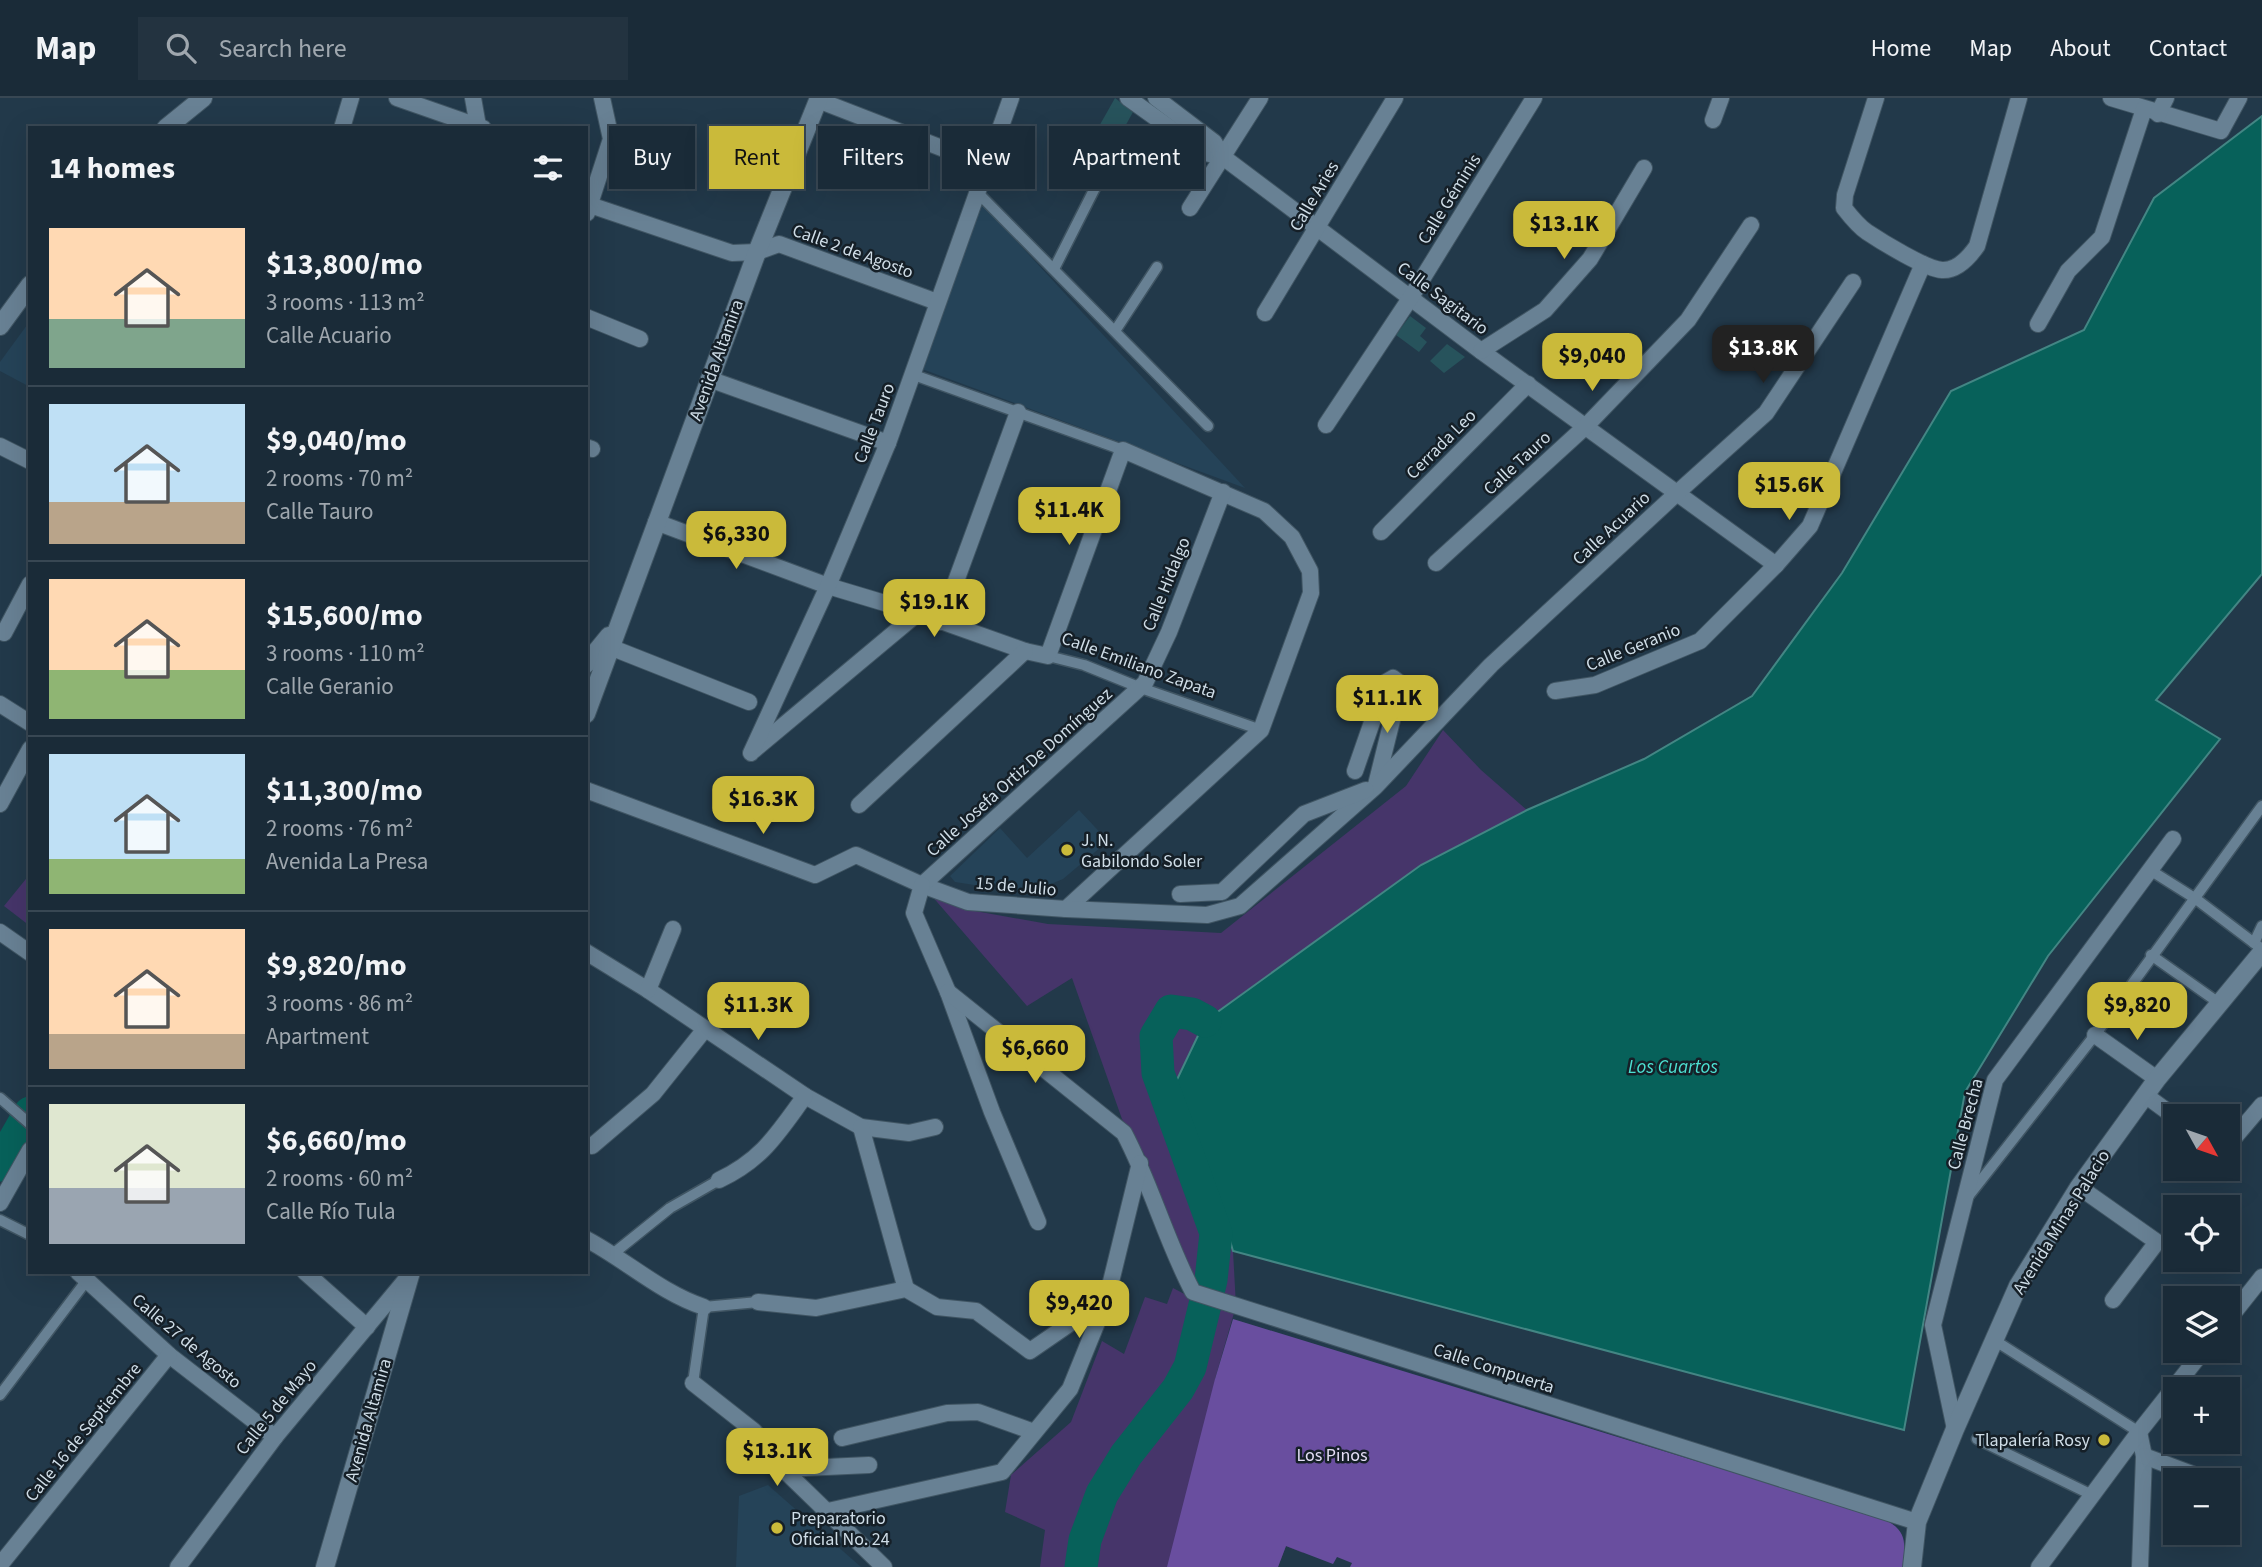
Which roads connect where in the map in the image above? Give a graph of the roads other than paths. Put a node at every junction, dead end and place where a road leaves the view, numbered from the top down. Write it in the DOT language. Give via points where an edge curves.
graph roads {
  1 [pos="203,98"];
  2 [pos="351,98"];
  3 [pos="397,98"];
  4 [pos="473,98"];
  5 [pos="602,98"];
  6 [pos="1011,98"];
  7 [pos="1128,98"];
  8 [pos="1156,98"];
  9 [pos="1260,98"];
  10 [pos="1395,98"];
  11 [pos="1534,98"];
  12 [pos="1721,98"];
  13 [pos="1875,98"];
  14 [pos="2019,98"];
  15 [pos="2111,98"];
  16 [pos="2166,98"];
  17 [pos="2239,98"];
  18 [pos="819,99"];
  19 [pos="2151,111"];
  20 [pos="1713,120"];
  21 [pos="168,126"];
  22 [pos="343,126"];
  23 [pos="477,126"];
  24 [pos="480,126"];
  25 [pos="1002,126"];
  26 [pos="942,148"];
  27 [pos="1223,157"];
  28 [pos="1644,168"];
  29 [pos="979,189"];
  30 [pos="1094,189"];
  31 [pos="978,193"];
  32 [pos="1190,208"];
  33 [pos="588,210"];
  34 [pos="1751,225"];
  35 [pos="1318,228"];
  36 [pos="757,252"];
  37 [pos="1923,264"];
  38 [pos="1157,267"];
  39 [pos="1054,269"];
  40 [pos="1853,282"];
  41 [pos="28,288"];
  42 [pos="1411,297"];
  43 [pos="937,302"];
  44 [pos="1265,313"];
  45 [pos="588,318"];
  46 [pos="2038,324"];
  47 [pos="0,326"];
  48 [pos="1115,331"];
  49 [pos="640,339"];
  50 [pos="1481,351"];
  51 [pos="914,375"];
  52 [pos="709,379"];
  53 [pos="1528,384"];
  54 [pos="1018,412"];
  55 [pos="1326,425"];
  56 [pos="1208,426"];
  57 [pos="1586,426"];
  58 [pos="888,443"];
  59 [pos="0,446"];
  60 [pos="1124,450"];
  61 [pos="28,460"];
  62 [pos="1223,492"];
  63 [pos="1677,492"];
  64 [pos="656,522"];
  65 [pos="1381,532"];
  66 [pos="1436,564"];
  67 [pos="1776,565"];
  68 [pos="828,586"];
  69 [pos="28,588"];
  70 [pos="918,612"];
  71 [pos="941,622"];
  72 [pos="618,625"];
  73 [pos="4,633"];
  74 [pos="610,647"];
  75 [pos="1025,651"];
  76 [pos="1048,656"];
  77 [pos="588,662"];
  78 [pos="1141,688"];
  79 [pos="1555,691"];
  80 [pos="749,702"];
  81 [pos="0,704"];
  82 [pos="588,708"];
  83 [pos="28,722"];
  84 [pos="1261,730"];
  85 [pos="28,753"];
  86 [pos="1355,771"];
  87 [pos="1375,787"];
  88 [pos="588,791"];
  89 [pos="0,804"];
  90 [pos="859,805"];
  91 [pos="2262,806"];
  92 [pos="2172,839"];
  93 [pos="2150,870"];
  94 [pos="922,885"];
  95 [pos="1180,894"];
  96 [pos="2196,899"];
  97 [pos="1066,909"];
  98 [pos="2262,926"];
  99 [pos="673,929"];
  100 [pos="0,932"];
  101 [pos="2259,948"];
  102 [pos="28,952"];
  103 [pos="588,954"];
  104 [pos="2151,955"];
  105 [pos="648,990"];
  106 [pos="948,992"];
  107 [pos="2219,1003"];
  108 [pos="705,1029"];
  109 [pos="2095,1035"];
  110 [pos="2157,1079"];
  111 [pos="2146,1095"];
  112 [pos="805,1096"];
  113 [pos="0,1098"];
  114 [pos="2262,1105"];
  115 [pos="2163,1108"];
  116 [pos="28,1122"];
  117 [pos="861,1126"];
  118 [pos="935,1126"];
  119 [pos="2240,1131"];
  120 [pos="592,1146"];
  121 [pos="28,1154"];
  122 [pos="1140,1163"];
  123 [pos="719,1180"];
  124 [pos="2078,1187"];
  125 [pos="1964,1202"];
  126 [pos="0,1203"];
  127 [pos="0,1220"];
  128 [pos="1038,1222"];
  129 [pos="28,1234"];
  130 [pos="588,1240"];
  131 [pos="614,1254"];
  132 [pos="307,1274"];
  133 [pos="410,1274"];
  134 [pos="82,1276"];
  135 [pos="2262,1277"];
  136 [pos="906,1289"];
  137 [pos="1107,1298"];
  138 [pos="2113,1300"];
  139 [pos="758,1303"];
  140 [pos="2240,1305"];
  141 [pos="704,1307"];
  142 [pos="367,1327"];
  143 [pos="1994,1340"];
  144 [pos="169,1355"];
  145 [pos="2193,1363"];
  146 [pos="693,1383"];
  147 [pos="0,1395"];
  148 [pos="1955,1429"];
  149 [pos="1034,1432"];
  150 [pos="2138,1432"];
  151 [pos="275,1437"];
  152 [pos="842,1438"];
  153 [pos="1977,1439"];
  154 [pos="2144,1456"];
  155 [pos="869,1465"];
  156 [pos="2176,1468"];
  157 [pos="783,1469"];
  158 [pos="2092,1495"];
  159 [pos="828,1511"];
  160 [pos="1917,1522"];
  161 [pos="0,1565"];
  162 [pos="178,1567"];
  163 [pos="325,1567"];
  164 [pos="884,1567"];
  165 [pos="1912,1567"];
  166 [pos="2039,1567"];
  167 [pos="2140,1567"];
  1 -- 21 [label="street"];
  2 -- 22 [label="street"];
  3 -- 23 [label="street"];
  4 -- 24 [label="street"];
  5 -- 33 [label="street" via="611,139"];
  6 -- 25 [label="street, Calle Tauro"];
  7 -- 27 [label="street, Calle Sagitario" via="1205,153"];
  8 -- 27 [label="street, Calle Sagitario" via="1214,142"];
  9 -- 27 [label="street"];
  10 -- 35 [label="street, Calle Aries"];
  11 -- 42 [label="street, Calle Géminis"];
  12 -- 20 [label="street"];
  13 -- 37 [label="street" via="1844,208 1867,232"];
  14 -- 37 [label="street" via="1977,246 1969,257 1943,271"];
  15 -- 19 [label="street"];
  16 -- 19 [label="street"];
  17 -- 19 [label="street" via="2221,131"];
  18 -- 26 [label="street"];
  18 -- 36 [label="street, Avenida Altamira"];
  19 -- 46 [label="street" via="2102,237 2068,271"];
  27 -- 32 [label="street"];
  27 -- 35 [label="street, Calle Sagitario"];
  28 -- 50 [label="street" via="1590,259 1545,310"];
  29 -- 31 [label="street, Calle Tauro"];
  30 -- 39 [label="street"];
  31 -- 39 [label="street"];
  31 -- 43 [label="street, Calle Tauro"];
  33 -- 36 [label="street, Calle 2 de Agosto" via="732,253"];
  34 -- 57 [label="street, Calle Tauro" via="1688,320"];
  35 -- 42 [label="street, Calle Sagitario"];
  35 -- 44 [label="street, Calle Aries"];
  36 -- 43 [label="street, Calle 2 de Agosto" via="779,244"];
  36 -- 52 [label="street, Avenida Altamira"];
  37 -- 67 [label="street, Calle Geranio" via="1810,526"];
  38 -- 48 [label="street"];
  39 -- 48 [label="street"];
  40 -- 63 [label="street, Calle Acuario" via="1766,413"];
  41 -- 47 [label="street"];
  42 -- 50 [label="street, Calle Sagitario"];
  42 -- 55 [label="street, Calle Géminis"];
  43 -- 51 [label="street, Calle Tauro"];
  45 -- 49 [label="street"];
  48 -- 56 [label="street"];
  50 -- 53 [label="street, Calle Sagitario"];
  51 -- 54 [label="street"];
  51 -- 58 [label="street, Calle Tauro"];
  52 -- 58 [label="street"];
  52 -- 64 [label="street, Avenida Altamira"];
  53 -- 57 [label="street, Calle Sagitario"];
  53 -- 65 [label="street, Cerrada Leo"];
  54 -- 60 [label="street"];
  54 -- 71 [label="street"];
  57 -- 63 [label="street, Calle Sagitario"];
  57 -- 66 [label="street, Calle Tauro"];
  58 -- 68 [label="street, Calle Tauro"];
  59 -- 61 [label="street"];
  60 -- 62 [label="street"];
  60 -- 76 [label="street, Calle Emiliano Zapata"];
  62 -- 78 [label="street, Calle Hidalgo" via="1169,632"];
  62 -- 84 [label="street" via="1264,511 1292,537 1310,571 1311,593"];
  63 -- 67 [label="street, Calle Sagitario"];
  63 -- 87 [label="street, Calle Acuario" via="1491,665"];
  64 -- 68 [label="street"];
  64 -- 72 [label="street, Avenida Altamira"];
  67 -- 79 [label="street, Calle Geranio" via="1700,641 1595,685"];
  68 -- 70 [label="street"];
  68 -- 70 [label="street, Calle Tauro" via="751,753"];
  69 -- 73 [label="street"];
  70 -- 71 [label="street"];
  71 -- 75 [label="street"];
  72 -- 74 [label="street, Avenida Altamira"];
  72 -- 77 [label="street, Avenida Altamira"];
  74 -- 80 [label="street"];
  74 -- 82 [label="street, Avenida Altamira"];
  75 -- 76 [label="street"];
  75 -- 90 [label="street"];
  76 -- 78 [label="street, Calle Emiliano Zapata"];
  78 -- 84 [label="street, Calle Emiliano Zapata"];
  78 -- 94 [label="street, Calle Josefa Ortiz De Domínguez"];
  81 -- 83 [label="street"];
  84 -- 97 [label="street"];
  85 -- 89 [label="street"];
  86 -- 87 [label="street" via="1386,682 1394,678 1401,684"];
  87 -- 95 [label="street" via="1304,814 1222,892"];
  87 -- 97 [label="street, Calle Acuario" via="1240,906 1207,915"];
  88 -- 94 [label="street, 15 de Julio" via="815,875 856,855"];
  91 -- 96 [label="street"];
  92 -- 93 [label="street, Calle Brecha"];
  93 -- 96 [label="street"];
  93 -- 125 [label="street, Calle Brecha" via="1995,1080"];
  94 -- 97 [label="street, 15 de Julio" via="968,902"];
  94 -- 106 [label="street" via="914,913"];
  96 -- 101 [label="street"];
  96 -- 104 [label="street"];
  98 -- 101 [label="street"];
  99 -- 105 [label="street"];
  100 -- 102 [label="street"];
  101 -- 107 [label="street, Avenida Minas Palacio"];
  103 -- 105 [label="street"];
  104 -- 107 [label="street"];
  104 -- 109 [label="street"];
  105 -- 108 [label="street"];
  106 -- 122 [label="street, Calle Compuerta" via="1124,1133"];
  106 -- 128 [label="street"];
  107 -- 110 [label="street, Avenida Minas Palacio"];
  108 -- 112 [label="street"];
  108 -- 120 [label="street" via="653,1094"];
  109 -- 110 [label="street"];
  109 -- 125 [label="street"];
  110 -- 111 [label="street, Avenida Minas Palacio"];
  111 -- 115 [label="street"];
  111 -- 124 [label="street, Avenida Minas Palacio"];
  112 -- 117 [label="street"];
  112 -- 123 [label="street" via="765,1150"];
  113 -- 116 [label="street"];
  114 -- 119 [label="street"];
  117 -- 118 [label="street" via="909,1133"];
  117 -- 136 [label="street"];
  121 -- 126 [label="street"];
  122 -- 137 [label="street"];
  122 -- 160 [label="street, Calle Compuerta" via="1193,1292"];
  123 -- 131 [label="street" via="670,1208"];
  124 -- 138 [label="street" via="2157,1242"];
  124 -- 143 [label="street, Avenida Minas Palacio" via="2018,1286"];
  125 -- 148 [label="street, Calle Brecha" via="1933,1325"];
  127 -- 129 [label="street"];
  130 -- 131 [label="street"];
  131 -- 141 [label="street" via="680,1299"];
  132 -- 142 [label="street"];
  133 -- 142 [label="street, Calle 5 de Mayo"];
  133 -- 163 [label="street, Avenida Altamira"];
  134 -- 144 [label="street, Calle 27 de Agosto"];
  134 -- 147 [label="street"];
  135 -- 140 [label="street"];
  136 -- 137 [label="street" via="937,1307 976,1311 1030,1351"];
  136 -- 139 [label="street" via="816,1308"];
  137 -- 149 [label="street" via="1070,1389"];
  139 -- 141 [label="street"];
  141 -- 146 [label="street"];
  142 -- 151 [label="street, Calle 5 de Mayo"];
  143 -- 148 [label="street, Avenida Minas Palacio"];
  143 -- 150 [label="street"];
  144 -- 151 [label="street, Calle 27 de Agosto"];
  144 -- 161 [label="street, Calle 16 de Septiembre"];
  145 -- 150 [label="street"];
  146 -- 157 [label="street" via="754,1431"];
  148 -- 160 [label="street, Avenida Minas Palacio"];
  149 -- 152 [label="street" via="978,1412 947,1413"];
  149 -- 159 [label="street" via="1002,1472"];
  150 -- 154 [label="street"];
  150 -- 158 [label="street"];
  151 -- 162 [label="street, Calle 5 de Mayo"];
  153 -- 158 [label="street"];
  154 -- 156 [label="street"];
  154 -- 167 [label="street"];
  155 -- 157 [label="street"];
  157 -- 159 [label="street"];
  158 -- 166 [label="street"];
  159 -- 164 [label="street"];
  160 -- 165 [label="street, Avenida Minas Palacio"];
}
